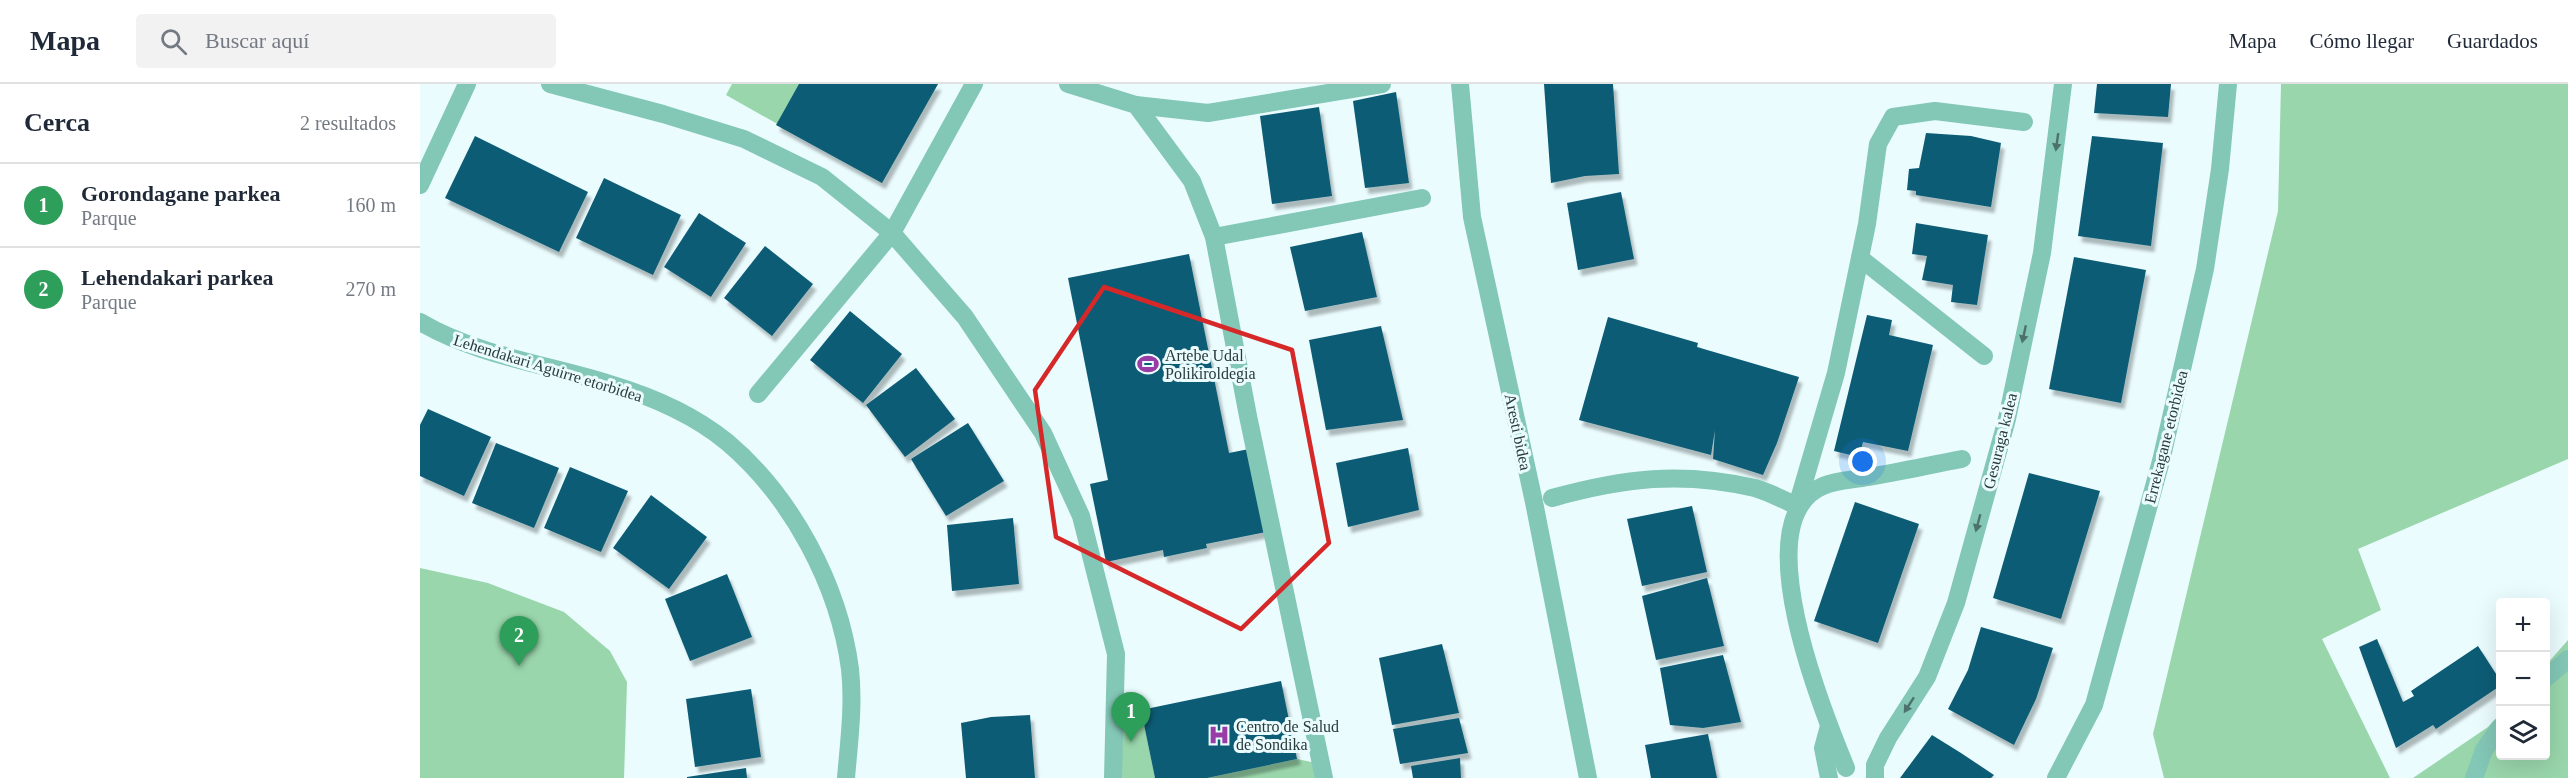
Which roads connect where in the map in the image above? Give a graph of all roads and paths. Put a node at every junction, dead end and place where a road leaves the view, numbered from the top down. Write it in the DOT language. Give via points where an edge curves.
graph roads {
  1 [pos="467,84"];
  2 [pos="550,84"];
  3 [pos="974,84"];
  4 [pos="1068,84"];
  5 [pos="1382,84"];
  6 [pos="1460,84"];
  7 [pos="2063,84"];
  8 [pos="2228,84"];
  9 [pos="1136,105"];
  10 [pos="2024,122"];
  11 [pos="420,185"];
  12 [pos="1422,198"];
  13 [pos="892,233"];
  14 [pos="1214,237"];
  15 [pos="1860,258"];
  16 [pos="420,322"];
  17 [pos="1984,356"];
  18 [pos="758,394"];
  19 [pos="1962,459"];
  20 [pos="1552,498"];
  21 [pos="1797,506"];
  22 [pos="2568,659"];
  23 [pos="2550,675"];
  24 [pos="1829,726"];
  25 [pos="2496,733"];
  26 [pos="1846,768"];
  27 [pos="846,778"];
  28 [pos="1113,778"];
  29 [pos="1323,778"];
  30 [pos="1588,778"];
  31 [pos="1830,778"];
  32 [pos="1875,778"];
  33 [pos="2056,778"];
  34 [pos="2474,778"];
  1 -- 11 [label="street"];
  2 -- 13 [label="street" via="744,140 822,177"];
  3 -- 13 [label="street"];
  4 -- 9 [label="street"];
  5 -- 9 [label="street" via="1208,113"];
  6 -- 30 [label="street, Aresti bidea" via="1472,217 1534,502"];
  7 -- 32 [label="street, Gesuraga kalea, one-way" via="2042,253 2007,419 1956,603 1927,677 1875,765"];
  8 -- 33 [label="street, Errekagane etorbidea" via="2205,269 2162,461 2094,705"];
  9 -- 14 [label="street" via="1192,181"];
  10 -- 15 [label="street" via="1935,111 1893,117 1878,144"];
  12 -- 14 [label="street"];
  13 -- 18 [label="street"];
  13 -- 28 [label="street" via="965,317 1036,423 1081,516 1116,654"];
  14 -- 29 [label="street"];
  15 -- 17 [label="street"];
  15 -- 21 [label="street" via="1836,373"];
  16 -- 27 [label="street, Lehendakari Aguirre etorbidea" via="441,334 501,355 611,384 680,412 726,441 764,478 795,520 837,610 850,669"];
  19 -- 21 [label="street" via="1822,486"];
  20 -- 21 [label="street" via="1607,483 1665,477 1756,489"];
  21 -- 24 [label="street" via="1788,538 1790,586 1812,682"];
  22 -- 23 [label="street"];
  24 -- 26 [label="street"];
  24 -- 31 [label="street" via="1823,748"];
  25 -- 34 [label="street" via="2484,750"];
}
